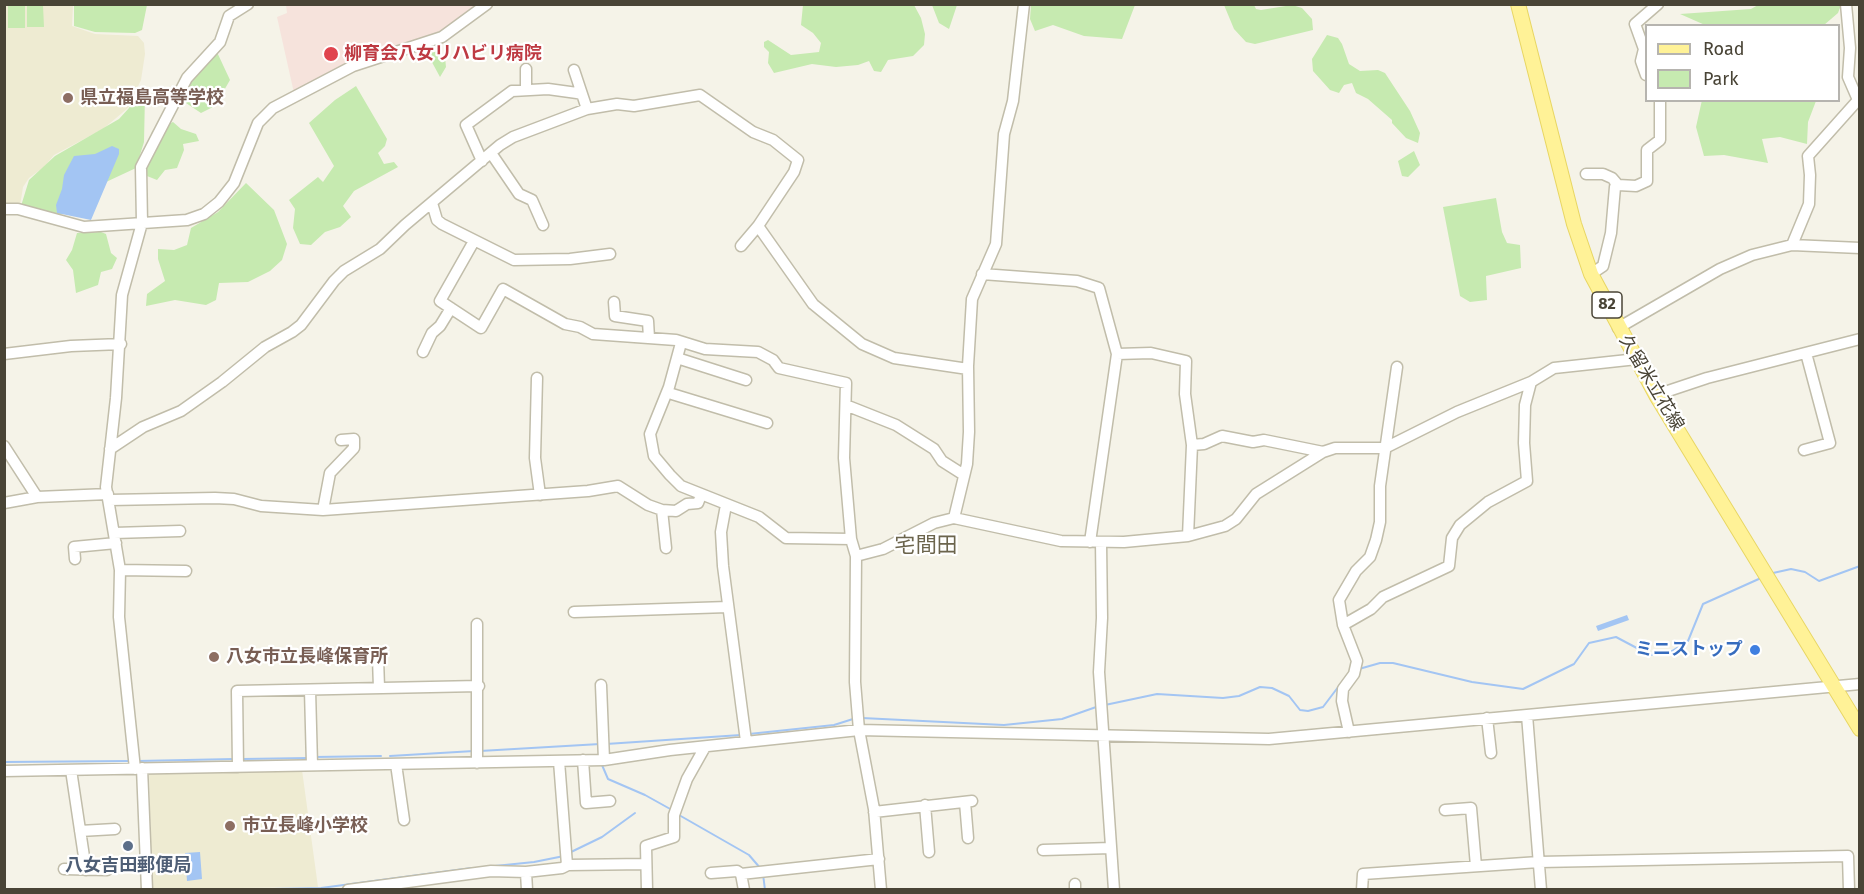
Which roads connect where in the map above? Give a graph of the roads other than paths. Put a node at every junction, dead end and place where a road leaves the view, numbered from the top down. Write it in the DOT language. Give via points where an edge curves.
graph roads {
  1 [pos="248,4"];
  2 [pos="487,4"];
  3 [pos="1024,4"];
  4 [pos="1518,4"];
  5 [pos="1658,4"];
  6 [pos="1846,4"];
  7 [pos="526,69"];
  8 [pos="574,70"];
  9 [pos="1645,70"];
  10 [pos="526,88"];
  11 [pos="582,94"];
  12 [pos="1660,102"];
  13 [pos="587,110"];
  14 [pos="486,157"];
  15 [pos="1586,174"];
  16 [pos="1618,185"];
  17 [pos="432,203"];
  18 [pos="4,209"];
  19 [pos="142,223"];
  20 [pos="543,225"];
  21 [pos="758,226"];
  22 [pos="474,241"];
  23 [pos="1792,245"];
  24 [pos="741,246"];
  25 [pos="1860,248"];
  26 [pos="610,254"];
  27 [pos="982,274"];
  28 [pos="1591,274"];
  29 [pos="614,302"];
  30 [pos="451,308"];
  31 [pos="1618,328"];
  32 [pos="649,338"];
  33 [pos="1860,339"];
  34 [pos="681,343"];
  35 [pos="120,344"];
  36 [pos="423,352"];
  37 [pos="1806,353"];
  38 [pos="4,354"];
  39 [pos="1117,354"];
  40 [pos="677,358"];
  41 [pos="1637,359"];
  42 [pos="1397,367"];
  43 [pos="968,369"];
  44 [pos="537,378"];
  45 [pos="746,380"];
  46 [pos="1531,382"];
  47 [pos="672,394"];
  48 [pos="1656,394"];
  49 [pos="848,406"];
  50 [pos="767,423"];
  51 [pos="341,440"];
  52 [pos="1192,445"];
  53 [pos="4,446"];
  54 [pos="1385,448"];
  55 [pos="110,449"];
  56 [pos="1804,450"];
  57 [pos="1323,452"];
  58 [pos="964,475"];
  59 [pos="540,495"];
  60 [pos="701,495"];
  61 [pos="37,497"];
  62 [pos="109,497"];
  63 [pos="4,503"];
  64 [pos="726,505"];
  65 [pos="323,510"];
  66 [pos="662,510"];
  67 [pos="954,518"];
  68 [pos="180,531"];
  69 [pos="1188,536"];
  70 [pos="115,538"];
  71 [pos="851,539"];
  72 [pos="1096,542"];
  73 [pos="666,548"];
  74 [pos="856,556"];
  75 [pos="75,559"];
  76 [pos="120,570"];
  77 [pos="186,571"];
  78 [pos="728,607"];
  79 [pos="574,612"];
  80 [pos="477,624"];
  81 [pos="1343,625"];
  82 [pos="378,658"];
  83 [pos="1834,684"];
  84 [pos="1860,684"];
  85 [pos="601,685"];
  86 [pos="479,686"];
  87 [pos="379,688"];
  88 [pos="310,690"];
  89 [pos="1527,715"];
  90 [pos="1487,718"];
  91 [pos="858,722"];
  92 [pos="1860,729"];
  93 [pos="1349,732"];
  94 [pos="1104,736"];
  95 [pos="746,741"];
  96 [pos="705,747"];
  97 [pos="1491,753"];
  98 [pos="583,760"];
  99 [pos="604,760"];
  100 [pos="559,761"];
  101 [pos="477,763"];
  102 [pos="396,764"];
  103 [pos="312,765"];
  104 [pos="238,767"];
  105 [pos="138,768"];
  106 [pos="71,770"];
  107 [pos="4,771"];
  108 [pos="610,801"];
  109 [pos="925,805"];
  110 [pos="1445,810"];
  111 [pos="874,812"];
  112 [pos="404,820"];
  113 [pos="115,829"];
  114 [pos="80,831"];
  115 [pos="970,832"];
  116 [pos="1111,848"];
  117 [pos="1043,850"];
  118 [pos="929,852"];
  119 [pos="879,859"];
  120 [pos="1539,862"];
  121 [pos="646,864"];
  122 [pos="567,865"];
  123 [pos="1476,866"];
  124 [pos="64,869"];
  125 [pos="86,870"];
  126 [pos="107,870"];
  127 [pos="526,872"];
  128 [pos="711,873"];
  129 [pos="741,874"];
  130 [pos="147,890"];
  131 [pos="348,890"];
  132 [pos="527,890"];
  133 [pos="647,890"];
  134 [pos="744,890"];
  135 [pos="881,890"];
  136 [pos="1114,890"];
  137 [pos="1362,890"];
  138 [pos="1541,890"];
  139 [pos="1849,890"];
  1 -- 19 [label="street" via="229,16 220,42 187,78 141,167"];
  2 -- 19 [label="street" via="442,37 353,66 273,108 258,123 234,183 219,202 204,214 187,220"];
  3 -- 27 [label="street" via="1013,101 1004,134 996,243"];
  4 -- 28 [label="main road, 久留米立花線 / 82" via="1574,224"];
  5 -- 9 [label="street" via="1635,24 1644,49 1641,61"];
  6 -- 23 [label="street" via="1848,77 1858,100 1808,156 1809,204"];
  7 -- 10 [label="street"];
  8 -- 11 [label="street"];
  10 -- 11 [label="street"];
  10 -- 14 [label="street" via="512,91 466,125"];
  11 -- 13 [label="street"];
  12 -- 16 [label="street" via="1660,140 1647,150 1647,180 1636,186"];
  13 -- 14 [label="street" via="513,137"];
  13 -- 21 [label="street" via="617,104 634,106 684,92 700,96 753,132 773,140 798,160"];
  14 -- 17 [label="street"];
  14 -- 20 [label="street" via="519,194 532,200"];
  15 -- 16 [label="street" via="1603,174"];
  16 -- 28 [label="street" via="1603,266"];
  17 -- 22 [label="street" via="437,220"];
  17 -- 55 [label="street" via="380,249 334,281 292,332 265,347 181,411 143,427"];
  18 -- 19 [label="street" via="18,209 84,227"];
  19 -- 35 [label="street" via="122,295"];
  21 -- 24 [label="street"];
  21 -- 43 [label="street" via="813,304 862,344 894,357"];
  22 -- 26 [label="street" via="520,261"];
  22 -- 30 [label="street" via="440,301"];
  23 -- 25 [label="street"];
  23 -- 31 [label="street" via="1752,255 1720,269"];
  27 -- 39 [label="street" via="1077,281 1099,288"];
  27 -- 43 [label="street" via="972,299"];
  28 -- 31 [label="main road, 久留米立花線 / 82"];
  29 -- 32 [label="street" via="615,316 648,321"];
  30 -- 32 [label="street" via="481,328 503,289 565,324 593,334"];
  30 -- 36 [label="street"];
  31 -- 41 [label="main road, 久留米立花線 / 82"];
  32 -- 34 [label="street"];
  33 -- 37 [label="street"];
  34 -- 40 [label="street"];
  34 -- 49 [label="street" via="705,349 758,352 779,368 846,383"];
  35 -- 38 [label="street" via="71,345"];
  35 -- 55 [label="street"];
  37 -- 48 [label="street"];
  37 -- 56 [label="street" via="1830,443"];
  39 -- 52 [label="street" via="1151,353 1186,361 1185,394"];
  39 -- 72 [label="street"];
  40 -- 45 [label="street"];
  40 -- 60 [label="street" via="650,434 654,456 681,486"];
  41 -- 46 [label="street" via="1583,359 1554,368"];
  41 -- 48 [label="main road, 久留米立花線 / 82"];
  42 -- 54 [label="street"];
  43 -- 58 [label="street" via="969,432"];
  44 -- 59 [label="street" via="535,458"];
  46 -- 54 [label="street" via="1457,412 1399,446"];
  46 -- 81 [label="street" via="1525,405 1527,481 1488,502 1460,525 1452,538 1449,566 1383,597"];
  47 -- 50 [label="street"];
  48 -- 83 [label="main road, 久留米立花線 / 82"];
  49 -- 58 [label="street" via="896,425 934,449 942,461"];
  49 -- 71 [label="street" via="844,458"];
  51 -- 65 [label="street" via="354,439 354,447 330,473"];
  52 -- 57 [label="street" via="1222,436"];
  52 -- 69 [label="street"];
  53 -- 61 [label="street"];
  54 -- 57 [label="street" via="1335,448"];
  54 -- 81 [label="street" via="1376,540 1370,557 1356,571 1339,600"];
  55 -- 62 [label="street"];
  57 -- 69 [label="street" via="1256,494 1236,519 1225,526"];
  58 -- 67 [label="street"];
  59 -- 65 [label="street"];
  59 -- 66 [label="street" via="618,486"];
  60 -- 64 [label="street"];
  60 -- 66 [label="street" via="698,503 676,511"];
  61 -- 62 [label="street"];
  61 -- 63 [label="street"];
  62 -- 65 [label="street" via="234,499 261,506"];
  62 -- 70 [label="street"];
  64 -- 71 [label="street" via="759,517 786,538"];
  64 -- 78 [label="street" via="722,532"];
  66 -- 73 [label="street"];
  67 -- 72 [label="street" via="1061,541"];
  67 -- 74 [label="street" via="934,523 883,549"];
  68 -- 70 [label="street"];
  69 -- 72 [label="street"];
  70 -- 75 [label="street" via="74,547"];
  70 -- 76 [label="street"];
  71 -- 74 [label="street"];
  72 -- 94 [label="street"];
  74 -- 91 [label="street"];
  76 -- 77 [label="street"];
  76 -- 105 [label="street" via="120,633"];
  78 -- 79 [label="street"];
  78 -- 95 [label="street"];
  80 -- 86 [label="street"];
  81 -- 93 [label="street" via="1357,661 1354,674 1343,689"];
  82 -- 87 [label="street"];
  83 -- 84 [label="street"];
  83 -- 89 [label="street"];
  83 -- 92 [label="main road, 久留米立花線 / 82"];
  85 -- 99 [label="street"];
  86 -- 87 [label="street"];
  86 -- 101 [label="street"];
  87 -- 88 [label="street"];
  88 -- 103 [label="street"];
  88 -- 104 [label="street" via="237,691"];
  89 -- 90 [label="street"];
  89 -- 120 [label="street"];
  90 -- 93 [label="street"];
  90 -- 97 [label="street"];
  91 -- 94 [label="street"];
  91 -- 95 [label="street"];
  91 -- 111 [label="street"];
  93 -- 94 [label="street" via="1240,740"];
  94 -- 116 [label="street"];
  95 -- 96 [label="street"];
  96 -- 99 [label="street"];
  96 -- 121 [label="street" via="687,779 674,815 674,837 646,846"];
  98 -- 99 [label="street"];
  98 -- 100 [label="street"];
  98 -- 108 [label="street" via="586,802"];
  100 -- 101 [label="street"];
  100 -- 122 [label="street"];
  101 -- 102 [label="street"];
  102 -- 103 [label="street"];
  102 -- 112 [label="street"];
  103 -- 104 [label="street"];
  104 -- 105 [label="street"];
  105 -- 106 [label="street"];
  105 -- 130 [label="street"];
  106 -- 107 [label="street"];
  106 -- 114 [label="street"];
  109 -- 111 [label="street"];
  109 -- 115 [label="street" via="968,802"];
  109 -- 118 [label="street"];
  110 -- 123 [label="street" via="1471,808"];
  111 -- 119 [label="street"];
  113 -- 114 [label="street"];
  114 -- 125 [label="street"];
  116 -- 117 [label="street"];
  116 -- 136 [label="street"];
  119 -- 129 [label="street"];
  119 -- 135 [label="street"];
  120 -- 123 [label="street"];
  120 -- 138 [label="street"];
  120 -- 139 [label="street" via="1848,856"];
  121 -- 122 [label="street"];
  121 -- 133 [label="street"];
  122 -- 127 [label="street"];
  123 -- 137 [label="street" via="1363,874"];
  124 -- 125 [label="street"];
  125 -- 126 [label="street"];
  127 -- 131 [label="street" via="491,872"];
  127 -- 132 [label="street"];
  128 -- 129 [label="street"];
  129 -- 134 [label="street"];
}
